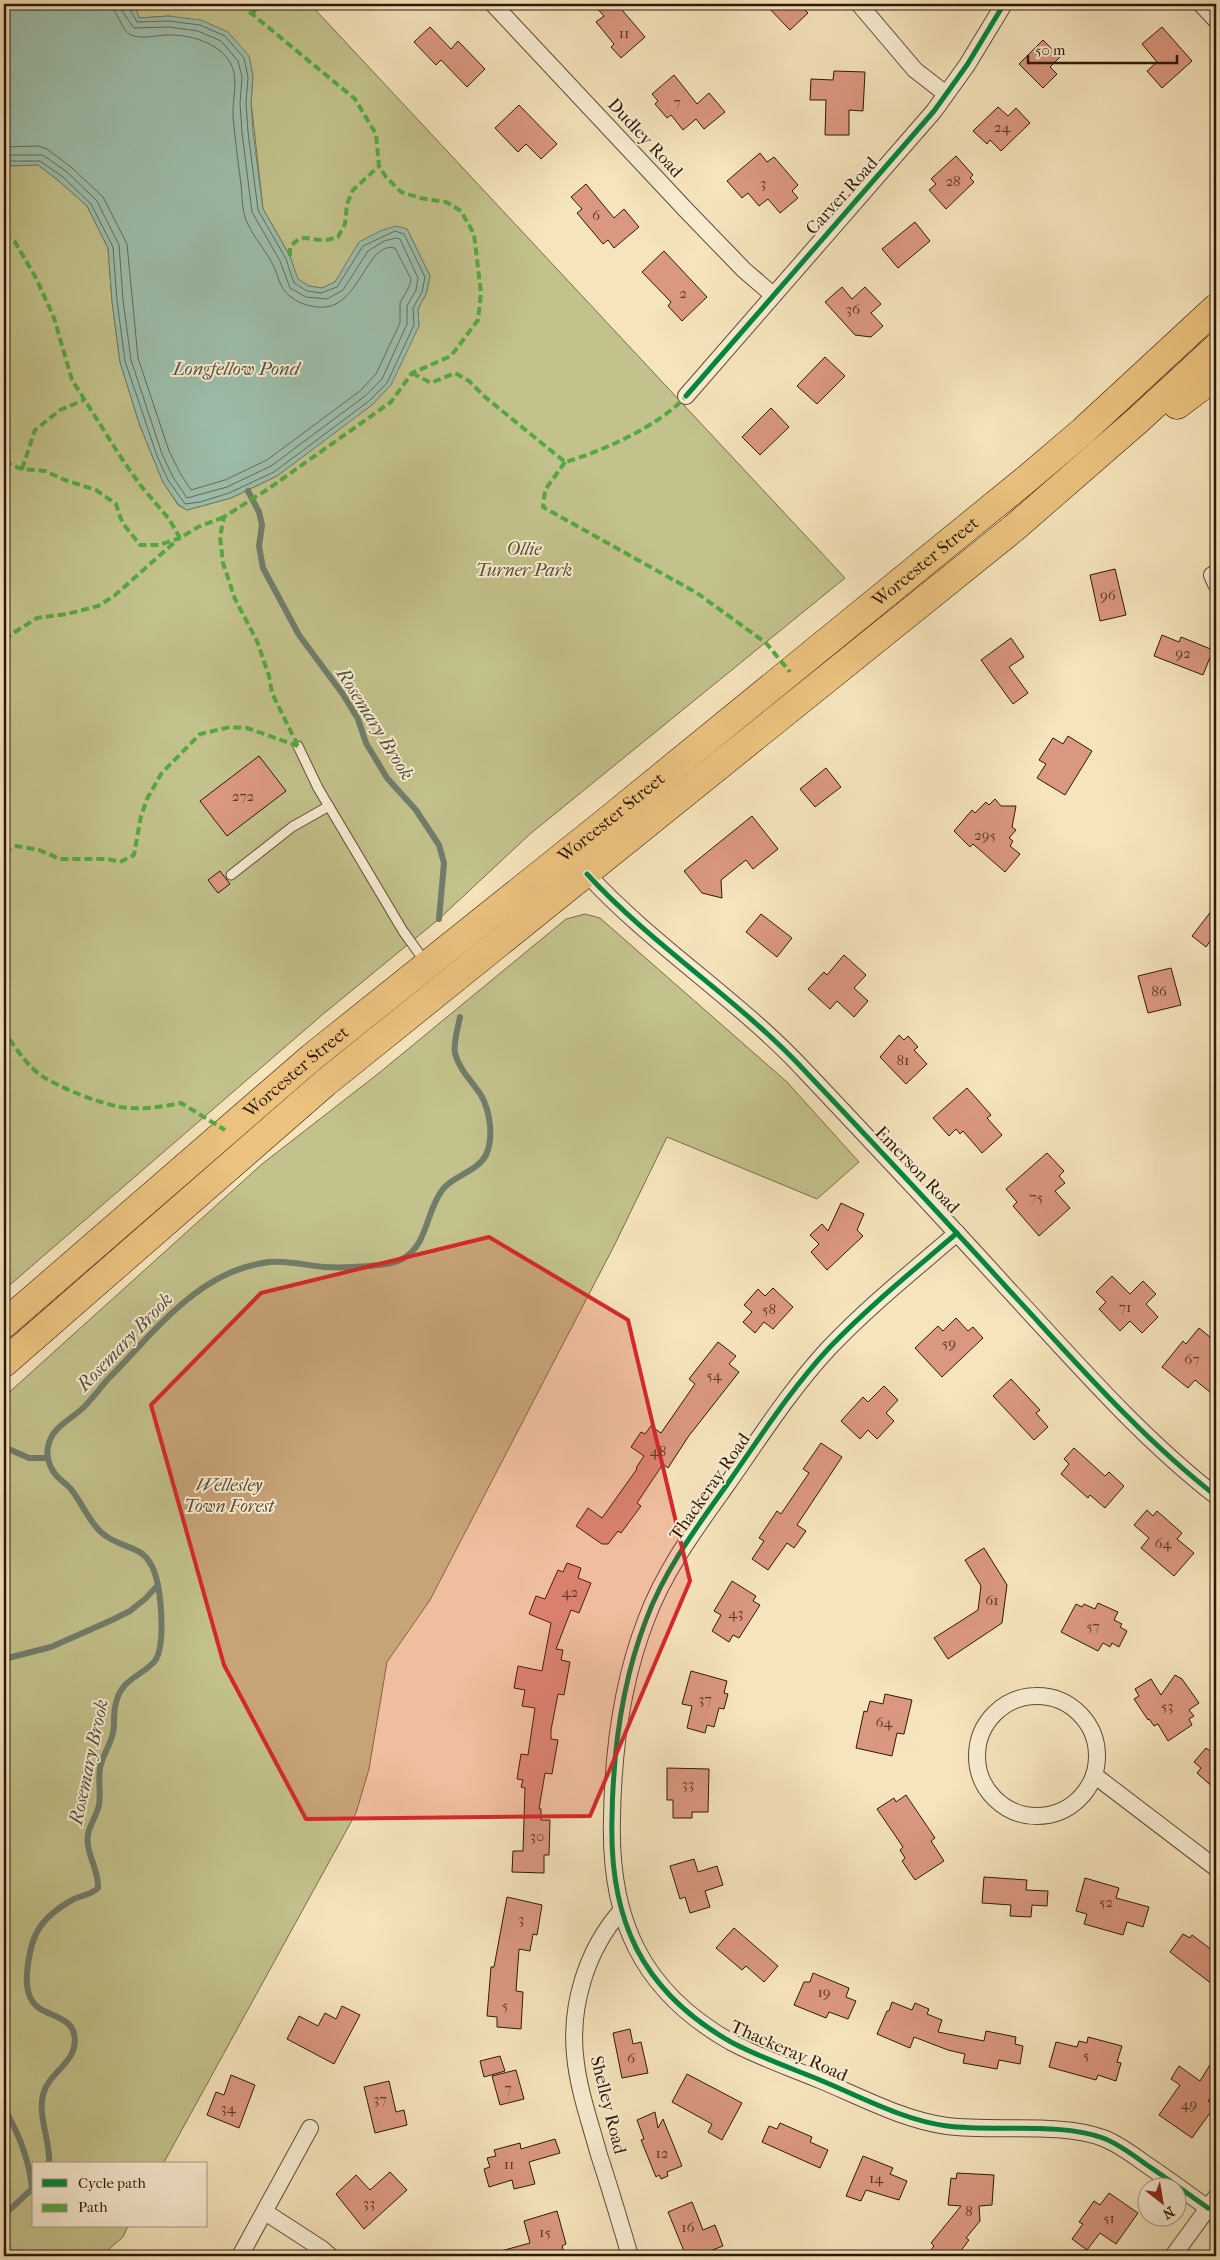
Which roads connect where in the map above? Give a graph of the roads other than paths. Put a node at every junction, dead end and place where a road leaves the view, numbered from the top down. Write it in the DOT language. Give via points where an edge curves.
graph roads {
  1 [pos="493,4"];
  2 [pos="859,4"];
  3 [pos="1004,4"];
  4 [pos="1201,4"];
  5 [pos="1216,20"];
  6 [pos="946,94"];
  7 [pos="773,295"];
  8 [pos="1216,308"];
  9 [pos="1216,348"];
  10 [pos="1216,376"];
  11 [pos="686,396"];
  12 [pos="1014,528"];
  13 [pos="298,746"];
  14 [pos="329,806"];
  15 [pos="587,874"];
  16 [pos="231,875"];
  17 [pos="427,964"];
  18 [pos="957,1233"];
  19 [pos="4,1324"];
  20 [pos="4,1362"];
  21 [pos="1216,1496"];
  22 [pos="1094,1775"];
  23 [pos="1216,1868"];
  24 [pos="621,1911"];
  25 [pos="310,2128"];
  26 [pos="1212,2203"];
  27 [pos="265,2212"];
  28 [pos="240,2256"];
  29 [pos="330,2256"];
  30 [pos="630,2256"];
  31 [pos="1174,2256"];
  1 -- 7 [label="street, Dudley Road" via="686,210"];
  2 -- 6 [label="street" via="915,70"];
  3 -- 6 [label="street, Carver Road"];
  4 -- 5 [label="street"];
  6 -- 7 [label="street, Carver Road" via="872,184"];
  7 -- 11 [label="street, Carver Road"];
  8 -- 17 [label="highway, Worcester Street" via="1089,426 1023,482"];
  9 -- 12 [label="highway, Worcester Street"];
  10 -- 12 [label="highway"];
  12 -- 15 [label="highway, Worcester Street"];
  13 -- 14 [label="lane"];
  14 -- 16 [label="lane" via="292,827"];
  14 -- 17 [label="lane" via="403,931"];
  15 -- 18 [label="street, Emerson Road" via="633,920 784,1051"];
  15 -- 20 [label="highway, Worcester Street" via="306,1100"];
  17 -- 19 [label="highway, Worcester Street" via="259,1101"];
  18 -- 21 [label="street, Emerson Road" via="1098,1386"];
  18 -- 24 [label="street, Thackeray Road" via="872,1306 813,1367 710,1509 660,1588 631,1667 616,1758 612,1856"];
  22 -- 22 [label="street" via="1097,1756 1094,1736 1084,1719 1070,1706 1052,1698 1032,1696 1013,1701 997,1711 984,1726 978,1745 977,1763 981,1780 991,1796 1004,1807 1021,1814 1057,1813 1073,1804"];
  22 -- 23 [label="street"];
  24 -- 26 [label="street, Thackeray Road" via="642,1959 661,1985 702,2023 743,2048 928,2123 968,2128 1070,2130 1100,2136"];
  24 -- 30 [label="street, Shelley Road" via="607,1929 590,1962 576,2010 574,2045 584,2104"];
  25 -- 27 [label="street"];
  26 -- 31 [label="street"];
  27 -- 28 [label="street"];
  27 -- 29 [label="street"];
}
